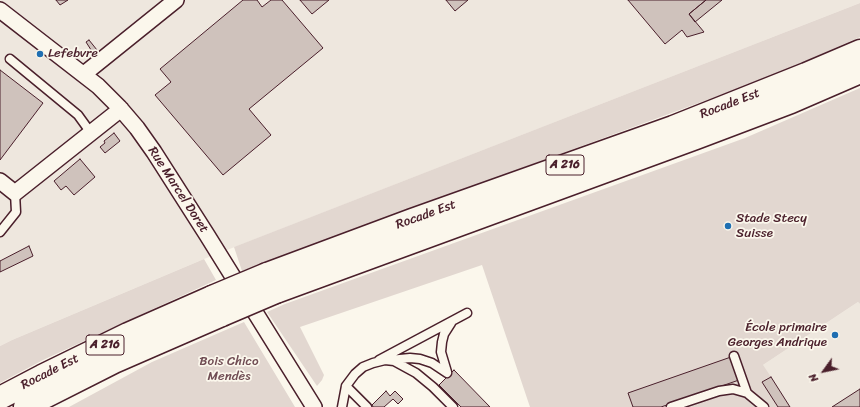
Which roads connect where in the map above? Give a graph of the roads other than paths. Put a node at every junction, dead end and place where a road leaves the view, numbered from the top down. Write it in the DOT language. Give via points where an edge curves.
graph roads {
  1 [pos="176,0"];
  2 [pos="0,10"];
  3 [pos="860,51"];
  4 [pos="10,59"];
  5 [pos="860,72"];
  6 [pos="84,74"];
  7 [pos="121,109"];
  8 [pos="91,132"];
  9 [pos="0,181"];
  10 [pos="15,193"];
  11 [pos="0,232"];
  12 [pos="272,284"];
  13 [pos="217,306"];
  14 [pos="466,313"];
  15 [pos="453,320"];
  16 [pos="734,356"];
  17 [pos="385,360"];
  18 [pos="373,363"];
  19 [pos="346,386"];
  20 [pos="747,393"];
  21 [pos="0,398"];
  22 [pos="25,407"];
  23 [pos="314,407"];
  24 [pos="342,407"];
  25 [pos="367,407"];
  26 [pos="452,407"];
  27 [pos="671,407"];
  28 [pos="764,407"];
  1 -- 6 [label="street"];
  2 -- 6 [label="street, Rue Marcel Doret"];
  3 -- 12 [label="highway, Rocade Est / A 216" via="673,126 412,220"];
  4 -- 8 [label="lane" via="78,115"];
  5 -- 12 [label="highway, Rocade Est / A 216" via="791,102 696,138"];
  6 -- 7 [label="street, Rue Marcel Doret"];
  7 -- 8 [label="street"];
  7 -- 23 [label="street, Rue Marcel Doret" via="158,158"];
  8 -- 10 [label="street"];
  9 -- 10 [label="street"];
  10 -- 11 [label="lane" via="16,212"];
  12 -- 13 [label="highway, Rocade Est / A 216, bridge"];
  13 -- 21 [label="highway, Rocade Est / A 216" via="100,347"];
  13 -- 22 [label="highway, Rocade Est / A 216" via="121,359"];
  14 -- 15 [label="lane"];
  15 -- 17 [label="lane" via="442,342 441,352 447,373 432,362 420,359"];
  15 -- 18 [label="lane"];
  16 -- 20 [label="lane"];
  17 -- 18 [label="lane"];
  17 -- 26 [label="lane" via="394,361 416,373"];
  18 -- 19 [label="lane" via="355,374"];
  19 -- 24 [label="lane"];
  19 -- 25 [label="lane"];
  20 -- 27 [label="lane" via="726,389"];
  20 -- 28 [label="lane"];
}
